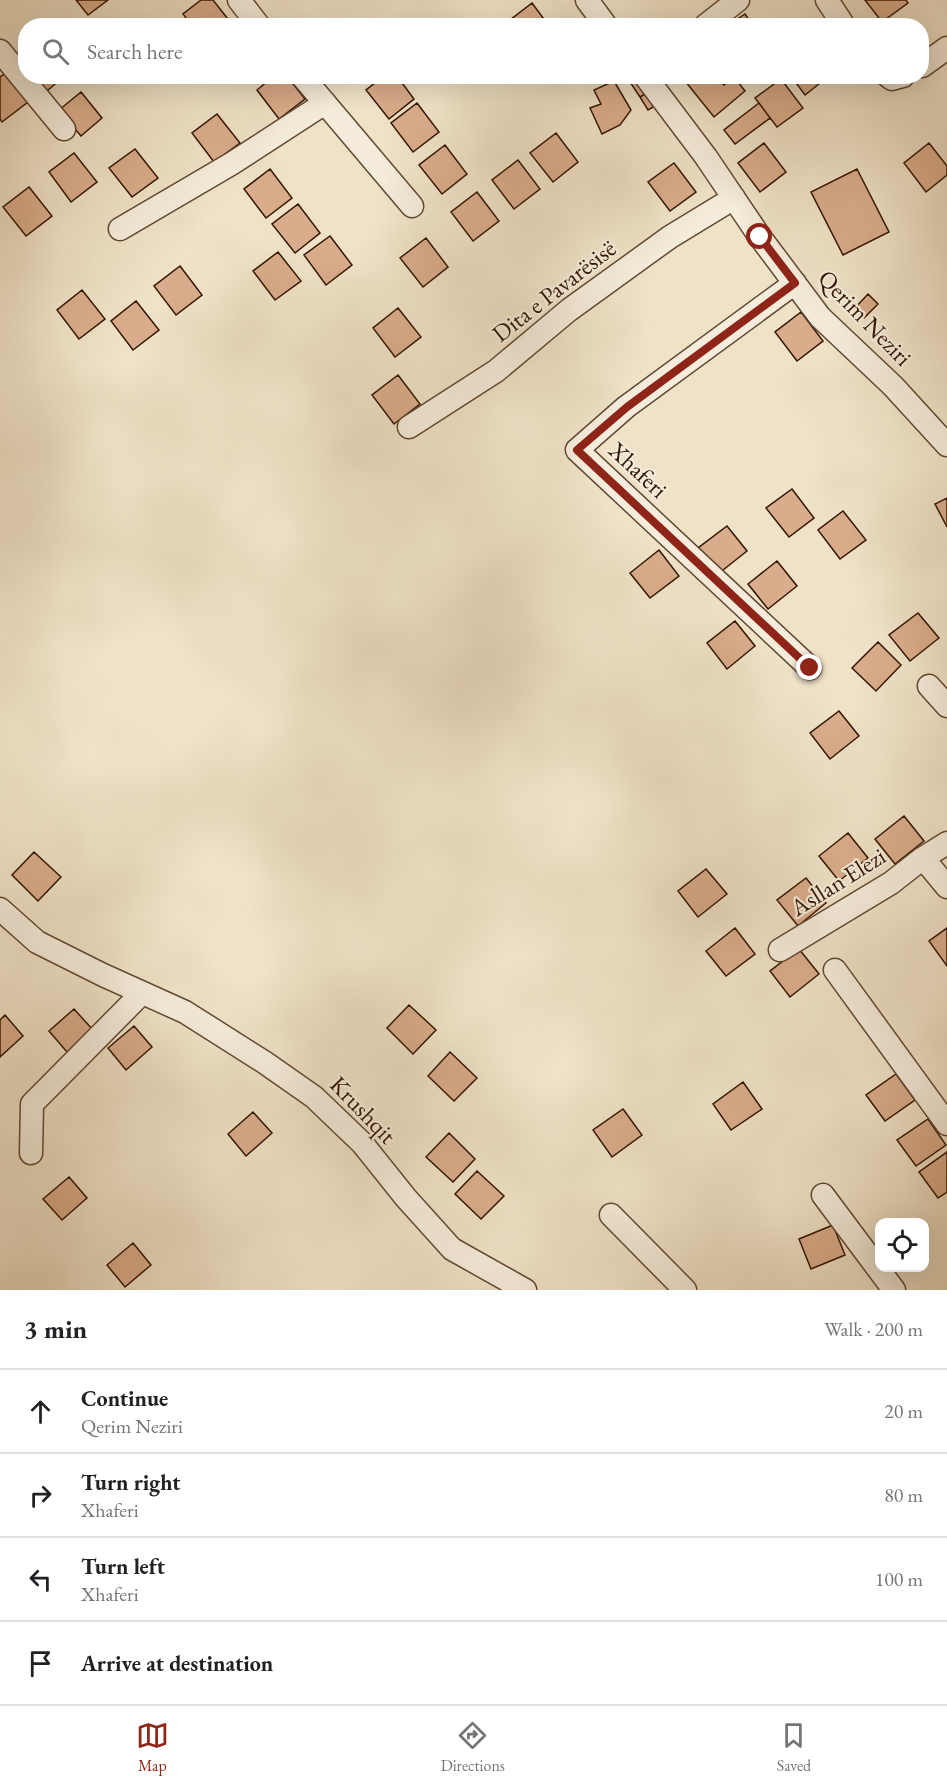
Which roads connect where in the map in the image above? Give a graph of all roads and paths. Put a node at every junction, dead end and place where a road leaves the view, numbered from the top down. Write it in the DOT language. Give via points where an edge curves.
graph roads {
  1 [pos="239,0"];
  2 [pos="587,0"];
  3 [pos="738,0"];
  4 [pos="827,0"];
  5 [pos="253,18"];
  6 [pos="600,18"];
  7 [pos="715,18"];
  8 [pos="839,18"];
  9 [pos="947,48"];
  10 [pos="0,51"];
  11 [pos="929,60"];
  12 [pos="18,73"];
  13 [pos="27,84"];
  14 [pos="309,84"];
  15 [pos="651,84"];
  16 [pos="325,104"];
  17 [pos="64,129"];
  18 [pos="734,198"];
  19 [pos="412,206"];
  20 [pos="120,229"];
  21 [pos="795,283"];
  22 [pos="409,428"];
  23 [pos="947,446"];
  24 [pos="810,668"];
  25 [pos="929,686"];
  26 [pos="947,706"];
  27 [pos="947,843"];
  28 [pos="923,858"];
  29 [pos="947,886"];
  30 [pos="0,909"];
  31 [pos="780,950"];
  32 [pos="835,970"];
  33 [pos="142,993"];
  34 [pos="947,1124"];
  35 [pos="31,1153"];
  36 [pos="823,1194"];
  37 [pos="611,1215"];
  38 [pos="525,1290"];
  39 [pos="686,1290"];
  40 [pos="894,1290"];
  1 -- 5 [label="street"];
  2 -- 6 [label="street"];
  3 -- 7 [label="street"];
  4 -- 8 [label="street"];
  9 -- 11 [label="street"];
  10 -- 12 [label="street"];
  13 -- 17 [label="street"];
  14 -- 16 [label="street"];
  15 -- 18 [label="street, Qerim Neziri"];
  16 -- 19 [label="street"];
  16 -- 20 [label="street"];
  18 -- 21 [label="street, Qerim Neziri"];
  18 -- 22 [label="street, Dita e Pavarësisë" via="670,237 569,310 496,371"];
  21 -- 23 [label="street, Qerim Neziri" via="820,317 893,386"];
  21 -- 24 [label="street, Xhaferi" via="627,407 577,450"];
  25 -- 26 [label="street"];
  27 -- 28 [label="street, Asllan Elezi"];
  28 -- 29 [label="street, Asllan Elezi"];
  28 -- 31 [label="street, Asllan Elezi" via="891,883"];
  30 -- 33 [label="street, Krushqit" via="37,942"];
  32 -- 34 [label="street"];
  33 -- 35 [label="street" via="32,1104"];
  33 -- 38 [label="street, Krushqit" via="185,1012 314,1097 362,1143 452,1249"];
  36 -- 40 [label="street"];
  37 -- 39 [label="street"];
}
